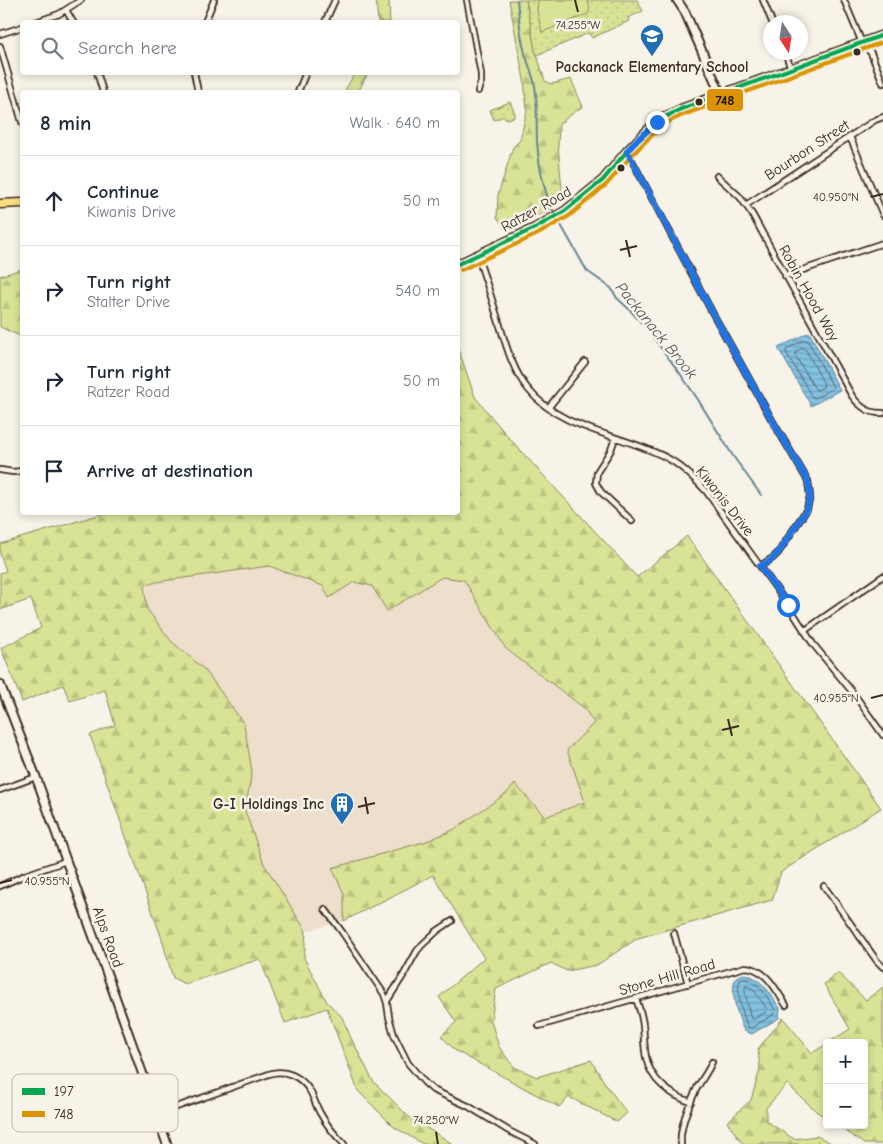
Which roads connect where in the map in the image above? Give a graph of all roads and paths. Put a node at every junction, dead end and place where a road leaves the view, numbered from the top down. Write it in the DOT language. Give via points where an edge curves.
graph roads {
  1 [pos="81,0"];
  2 [pos="214,0"];
  3 [pos="335,0"];
  4 [pos="467,0"];
  5 [pos="677,0"];
  6 [pos="763,0"];
  7 [pos="844,0"];
  8 [pos="66,10"];
  9 [pos="769,15"];
  10 [pos="44,20"];
  11 [pos="72,20"];
  12 [pos="206,20"];
  13 [pos="327,20"];
  14 [pos="20,28"];
  15 [pos="0,34"];
  16 [pos="883,36"];
  17 [pos="862,43"];
  18 [pos="0,46"];
  19 [pos="788,60"];
  20 [pos="791,69"];
  21 [pos="98,75"];
  22 [pos="195,75"];
  23 [pos="305,75"];
  24 [pos="883,83"];
  25 [pos="102,90"];
  26 [pos="198,90"];
  27 [pos="299,90"];
  28 [pos="478,91"];
  29 [pos="721,95"];
  30 [pos="20,115"];
  31 [pos="883,117"];
  32 [pos="850,137"];
  33 [pos="627,151"];
  34 [pos="716,176"];
  35 [pos="20,203"];
  36 [pos="0,204"];
  37 [pos="746,205"];
  38 [pos="883,215"];
  39 [pos="883,243"];
  40 [pos="477,255"];
  41 [pos="460,263"];
  42 [pos="786,276"];
  43 [pos="585,362"];
  44 [pos="548,408"];
  45 [pos="883,413"];
  46 [pos="615,438"];
  47 [pos="0,470"];
  48 [pos="20,471"];
  49 [pos="632,521"];
  50 [pos="760,566"];
  51 [pos="883,576"];
  52 [pos="804,631"];
  53 [pos="1,686"];
  54 [pos="883,735"];
  55 [pos="36,777"];
  56 [pos="0,790"];
  57 [pos="66,861"];
  58 [pos="0,886"];
  59 [pos="824,886"];
  60 [pos="324,909"];
  61 [pos="452,922"];
  62 [pos="674,933"];
  63 [pos="883,967"];
  64 [pos="688,984"];
  65 [pos="636,999"];
  66 [pos="387,1001"];
  67 [pos="786,1005"];
  68 [pos="538,1026"];
  69 [pos="712,1062"];
  70 [pos="143,1074"];
  71 [pos="691,1102"];
  72 [pos="178,1106"];
  73 [pos="163,1132"];
  74 [pos="167,1144"];
  75 [pos="344,1144"];
  76 [pos="535,1144"];
  77 [pos="681,1144"];
  1 -- 8 [label="street"];
  2 -- 12 [label="street"];
  3 -- 13 [label="street"];
  4 -- 28 [label="street" via="481,74"];
  5 -- 29 [label="main road"];
  6 -- 9 [label="street"];
  7 -- 17 [label="street"];
  8 -- 10 [label="street"];
  8 -- 11 [label="street"];
  14 -- 15 [label="street"];
  16 -- 17 [label="main road, Ratzer Road"];
  17 -- 20 [label="main road, Ratzer Road"];
  17 -- 24 [label="street"];
  18 -- 30 [label="street"];
  19 -- 20 [label="street"];
  20 -- 29 [label="main road, Ratzer Road"];
  21 -- 25 [label="street"];
  22 -- 26 [label="street"];
  23 -- 27 [label="street"];
  29 -- 33 [label="main road, Ratzer Road" via="665,117"];
  31 -- 32 [label="street, Bourbon Street"];
  32 -- 37 [label="street, Bourbon Street"];
  32 -- 38 [label="street"];
  33 -- 40 [label="main road, Ratzer Road" via="603,180 557,216"];
  33 -- 50 [label="street" via="712,312 808,481 810,496 807,509 778,553"];
  34 -- 37 [label="street, Robin Hood Way"];
  35 -- 36 [label="main road"];
  37 -- 42 [label="street, Robin Hood Way"];
  39 -- 42 [label="street"];
  40 -- 41 [label="main road, Ratzer Road"];
  40 -- 44 [label="street, Kiwanis Drive" via="515,369 528,390"];
  42 -- 45 [label="street, Robin Hood Way" via="856,403 868,411"];
  43 -- 44 [label="street"];
  44 -- 46 [label="street, Kiwanis Drive" via="566,419"];
  46 -- 49 [label="street" via="596,472 596,482 601,492"];
  46 -- 50 [label="street, Kiwanis Drive" via="656,453 686,471 706,491"];
  47 -- 48 [label="street"];
  50 -- 52 [label="street, Kiwanis Drive"];
  51 -- 52 [label="street"];
  52 -- 54 [label="street, Kiwanis Drive"];
  53 -- 55 [label="main road, Alps Road"];
  55 -- 56 [label="street"];
  55 -- 57 [label="main road, Alps Road"];
  57 -- 58 [label="street"];
  57 -- 70 [label="main road, Alps Road"];
  59 -- 63 [label="street"];
  60 -- 66 [label="street"];
  61 -- 66 [label="street" via="437,931 417,951"];
  62 -- 64 [label="street"];
  64 -- 65 [label="street, Stone Hill Road"];
  64 -- 67 [label="street, Stone Hill Road" via="745,967 757,969"];
  65 -- 68 [label="street, Stone Hill Road"];
  65 -- 71 [label="street" via="650,1069 665,1088"];
  66 -- 76 [label="street" via="394,1035 408,1063 424,1082 433,1090"];
  69 -- 71 [label="street"];
  71 -- 77 [label="street" via="681,1129"];
  72 -- 75 [label="street" via="275,1072 284,1072 297,1078 310,1091 326,1123"];
  73 -- 74 [label="main road, Alps Road"];
}
